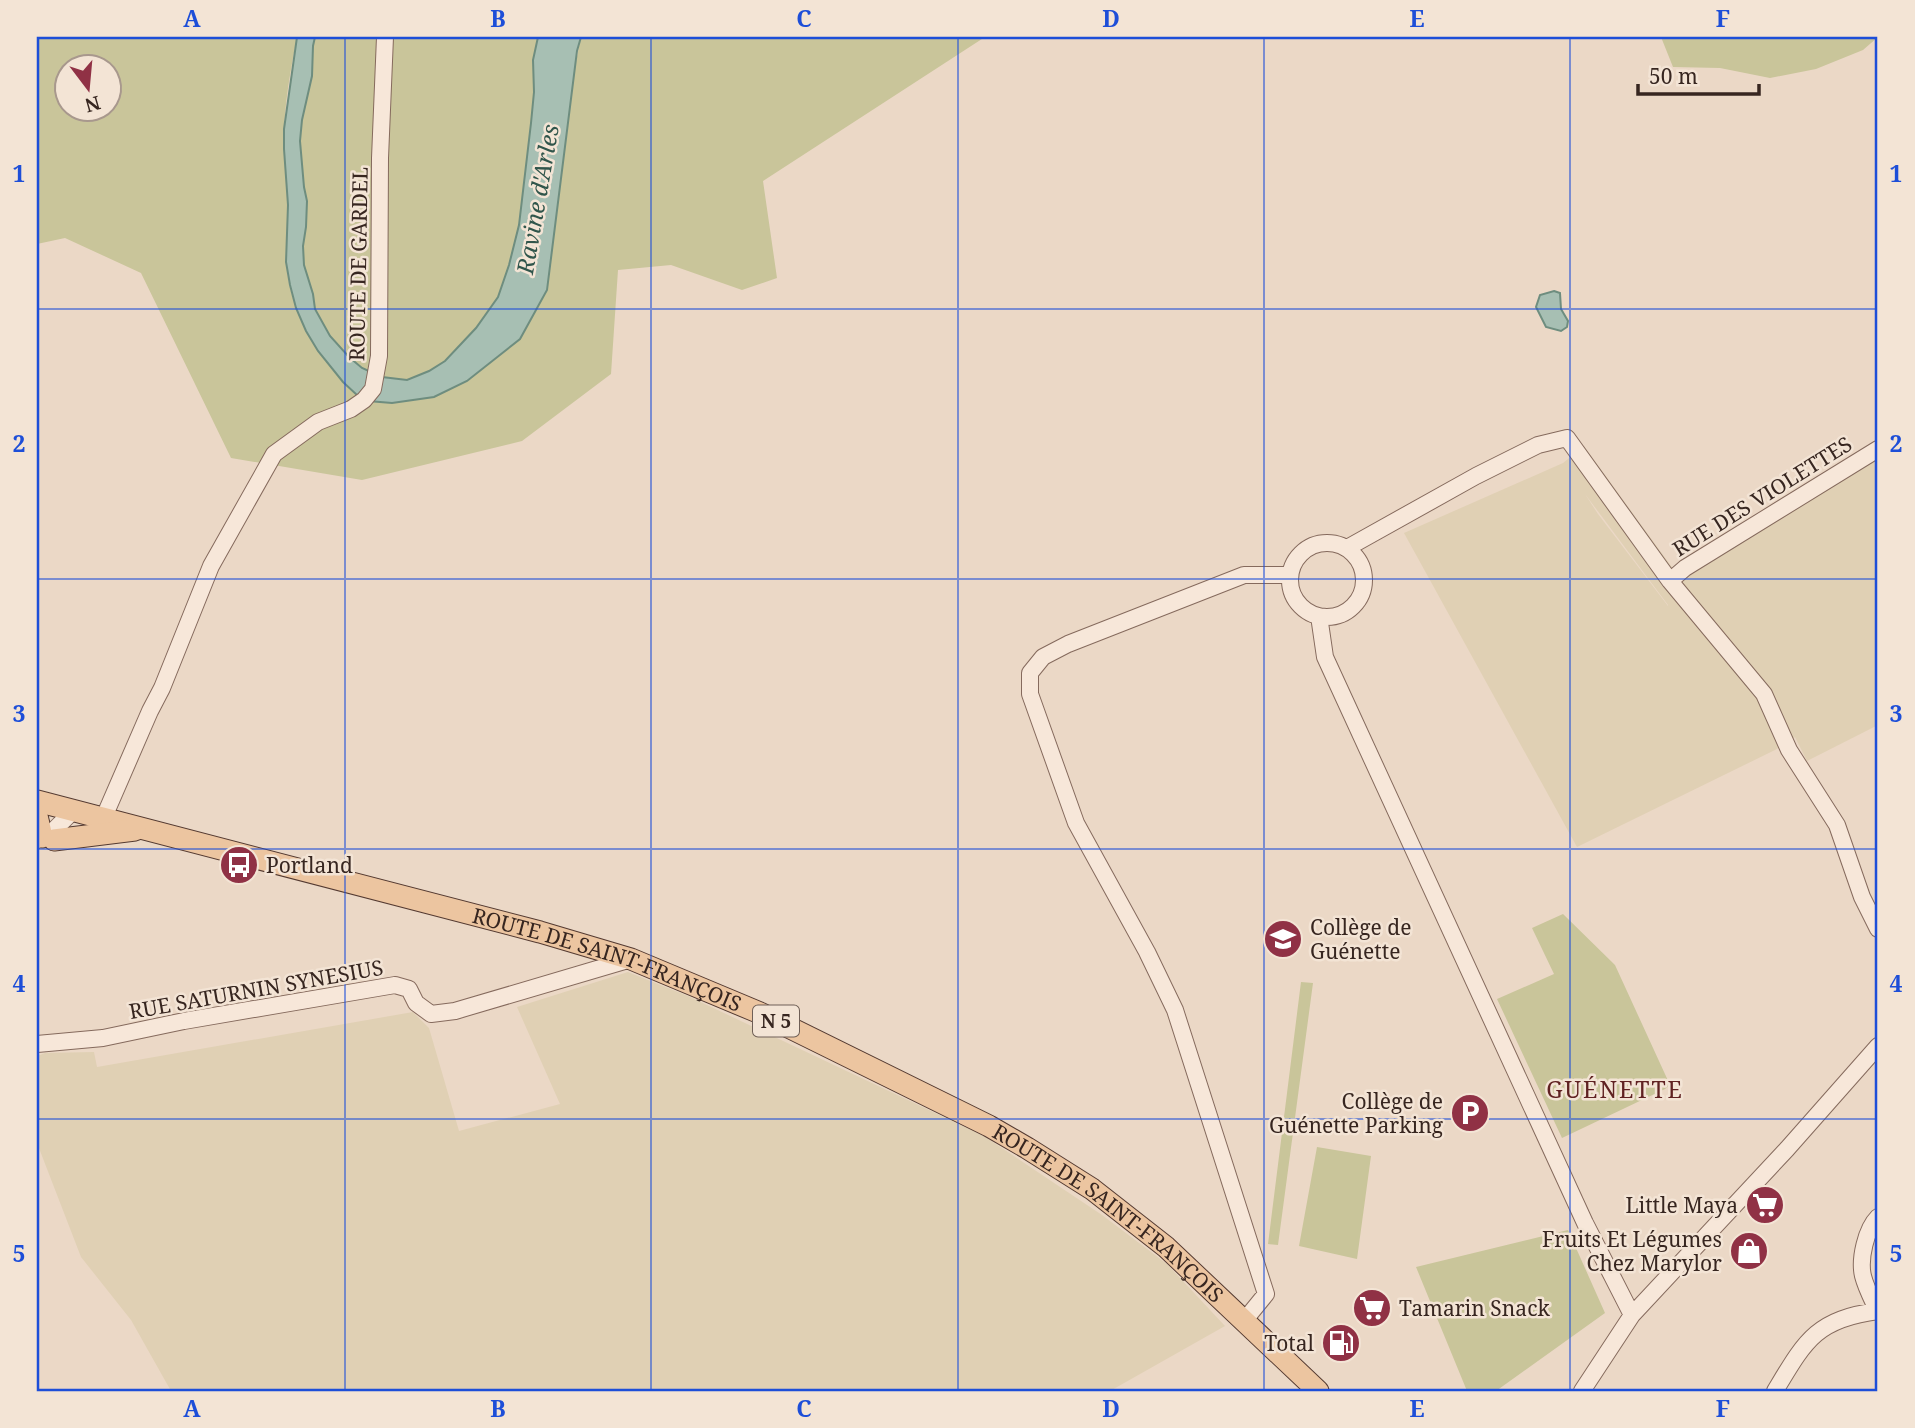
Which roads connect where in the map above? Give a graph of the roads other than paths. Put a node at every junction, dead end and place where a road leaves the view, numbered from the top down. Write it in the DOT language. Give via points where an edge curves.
graph roads {
  1 [pos="385,37"];
  2 [pos="1878,449"];
  3 [pos="1346,548"];
  4 [pos="1290,575"];
  5 [pos="1670,581"];
  6 [pos="1318,616"];
  7 [pos="37,801"];
  8 [pos="89,814"];
  9 [pos="37,816"];
  10 [pos="144,828"];
  11 [pos="42,840"];
  12 [pos="1878,929"];
  13 [pos="631,959"];
  14 [pos="37,1044"];
  15 [pos="1878,1046"];
  16 [pos="1878,1217"];
  17 [pos="1878,1312"];
  18 [pos="1632,1315"];
  19 [pos="1244,1321"];
  20 [pos="1318,1391"];
  21 [pos="1582,1391"];
  22 [pos="1775,1391"];
  1 -- 8 [label="street, ROUTE DE GARDEL" via="379,356 373,389 351,409 318,422 274,454 211,566 162,688"];
  2 -- 5 [label="street, RUE DES VIOLETTES"];
  3 -- 4 [label="street" via="1323,543 1311,546 1301,553"];
  3 -- 5 [label="street" via="1538,445 1567,438"];
  3 -- 6 [label="street" via="1362,566 1363,590 1349,610 1338,616"];
  4 -- 6 [label="street" via="1294,599"];
  4 -- 19 [label="street" via="1244,575 1068,644 1043,657 1030,673 1030,694 1076,823 1175,1010 1266,1294"];
  5 -- 12 [label="street" via="1764,694 1790,750 1838,825"];
  6 -- 18 [label="street" via="1325,657 1585,1223"];
  7 -- 8 [label="main road, ROUTE DE SAINT-FRANÇOIS / N 5"];
  8 -- 10 [label="main road, ROUTE DE SAINT-FRANÇOIS / N 5"];
  8 -- 11 [label="street"];
  9 -- 11 [label="main road"];
  10 -- 11 [label="main road"];
  10 -- 13 [label="main road, ROUTE DE SAINT-FRANÇOIS / N 5"];
  13 -- 14 [label="street, RUE SATURNIN SYNESIUS" via="455,1011 431,1014 416,1003 409,989 395,985 103,1038"];
  13 -- 19 [label="main road, ROUTE DE SAINT-FRANÇOIS / N 5" via="760,1013 1027,1148 1092,1189 1166,1247"];
  15 -- 18 [label="street"];
  16 -- 17 [label="street" via="1864,1246 1862,1274"];
  17 -- 22 [label="street" via="1852,1314 1828,1324 1810,1339"];
  18 -- 21 [label="street"];
  19 -- 20 [label="main road, ROUTE DE SAINT-FRANÇOIS / N 5"];
}
